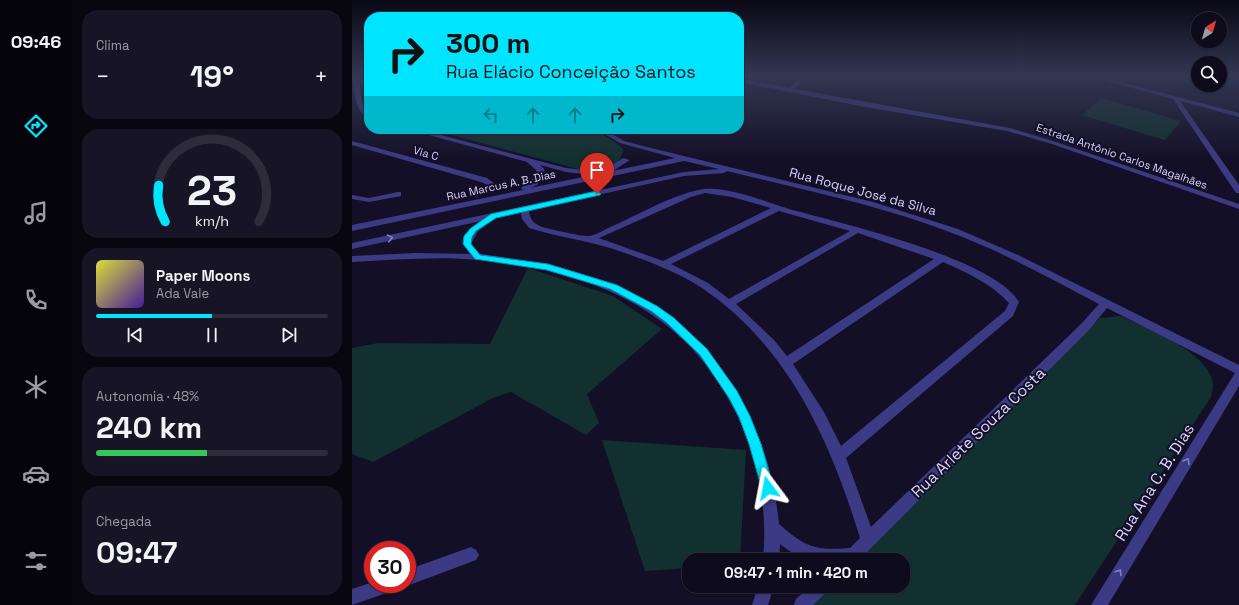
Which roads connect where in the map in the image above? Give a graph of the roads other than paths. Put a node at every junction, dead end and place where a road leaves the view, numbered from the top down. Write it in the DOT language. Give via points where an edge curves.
graph roads {
  1 [pos="359,103"];
  2 [pos="856,103"];
  3 [pos="1179,103"];
  4 [pos="1195,103"];
  5 [pos="364,112"];
  6 [pos="1239,115"];
  7 [pos="429,134"];
  8 [pos="606,134"];
  9 [pos="352,143"];
  10 [pos="645,149"];
  11 [pos="661,153"];
  12 [pos="687,159"];
  13 [pos="527,160"];
  14 [pos="626,160"];
  15 [pos="655,164"];
  16 [pos="711,165"];
  17 [pos="639,167"];
  18 [pos="565,170"];
  19 [pos="739,171"];
  20 [pos="700,172"];
  21 [pos="686,173"];
  22 [pos="539,178"];
  23 [pos="563,183"];
  24 [pos="494,186"];
  25 [pos="548,186"];
  26 [pos="1239,191"];
  27 [pos="398,194"];
  28 [pos="510,194"];
  29 [pos="352,197"];
  30 [pos="1239,207"];
  31 [pos="778,208"];
  32 [pos="525,209"];
  33 [pos="493,216"];
  34 [pos="352,228"];
  35 [pos="858,230"];
  36 [pos="590,239"];
  37 [pos="352,246"];
  38 [pos="478,257"];
  39 [pos="352,259"];
  40 [pos="941,259"];
  41 [pos="664,264"];
  42 [pos="729,303"];
  43 [pos="1106,303"];
  44 [pos="787,362"];
  45 [pos="1239,370"];
  46 [pos="1239,376"];
  47 [pos="839,456"];
  48 [pos="773,528"];
  49 [pos="868,540"];
  50 [pos="771,553"];
  51 [pos="806,553"];
  52 [pos="855,553"];
  53 [pos="472,555"];
  54 [pos="416,575"];
  55 [pos="364,593"];
  56 [pos="764,593"];
  57 [pos="814,593"];
  58 [pos="352,597"];
  59 [pos="760,605"];
  60 [pos="802,605"];
  61 [pos="1099,605"];
  1 -- 5 [label="street"];
  2 -- 30 [label="street, Estrada Antônio Carlos Magalhães" via="1008,129 1054,142"];
  3 -- 26 [label="street"];
  4 -- 6 [label="street"];
  7 -- 13 [label="street"];
  8 -- 10 [label="street, Rua Roque José da Silva" via="623,145"];
  9 -- 24 [label="street, Via C" via="484,180"];
  10 -- 11 [label="street, Rua Roque José da Silva"];
  10 -- 14 [label="street" via="631,153"];
  11 -- 12 [label="street, Rua Roque José da Silva"];
  11 -- 15 [label="street" via="661,158"];
  12 -- 15 [label="street, Rua Marcus A. B. Dias"];
  12 -- 16 [label="street, Rua Roque José da Silva"];
  12 -- 21 [label="street"];
  13 -- 18 [label="street"];
  13 -- 22 [label="street" via="540,169"];
  14 -- 17 [label="street" via="628,164"];
  14 -- 18 [label="street" via="601,172"];
  15 -- 17 [label="street, Rua Marcus A. B. Dias"];
  16 -- 19 [label="street, Rua Roque José da Silva"];
  16 -- 20 [label="street"];
  16 -- 21 [label="street"];
  17 -- 23 [label="street, Rua Marcus A. B. Dias"];
  18 -- 22 [label="street" via="551,170"];
  18 -- 23 [label="street" via="570,172 570,176"];
  19 -- 20 [label="street"];
  19 -- 43 [label="street, Rua Roque José da Silva" via="927,221 985,244"];
  20 -- 21 [label="street"];
  21 -- 32 [label="street"];
  22 -- 25 [label="street" via="540,185"];
  22 -- 28 [label="street"];
  23 -- 25 [label="street, Rua Marcus A. B. Dias"];
  25 -- 28 [label="street, Rua Marcus A. B. Dias"];
  27 -- 29 [label="street" via="369,200"];
  28 -- 34 [label="street, Rua Marcus A. B. Dias"];
  31 -- 35 [label="street"];
  31 -- 36 [label="street" via="725,193 705,191 688,195"];
  31 -- 41 [label="street"];
  32 -- 33 [label="street"];
  32 -- 36 [label="street" via="526,219 532,226"];
  37 -- 33 [label="street, one-way"];
  33 -- 38 [label="street" via="468,236 467,244"];
  35 -- 40 [label="street"];
  35 -- 42 [label="street"];
  36 -- 41 [label="street"];
  38 -- 39 [label="street"];
  38 -- 48 [label="street" via="548,267 614,287 654,308 688,336 719,373 744,416 764,473"];
  40 -- 44 [label="street"];
  40 -- 47 [label="street" via="982,276 1004,289 1014,302 1012,308"];
  41 -- 42 [label="street" via="698,282"];
  42 -- 44 [label="street" via="762,332"];
  43 -- 45 [label="street, Rua Roque José da Silva"];
  43 -- 49 [label="street, Rua Arlete Souza Costa" via="1090,322"];
  44 -- 47 [label="street"];
  61 -- 46 [label="street, Rua Ana C. B. Dias, one-way"];
  47 -- 49 [label="street" via="856,499"];
  48 -- 50 [label="street"];
  48 -- 51 [label="street" via="800,551"];
  49 -- 52 [label="street, Rua Arlete Souza Costa"];
  53 -- 54 [label="street"];
  55 -- 58 [label="street"];
  56 -- 59 [label="street"];
  57 -- 60 [label="street"];
}
